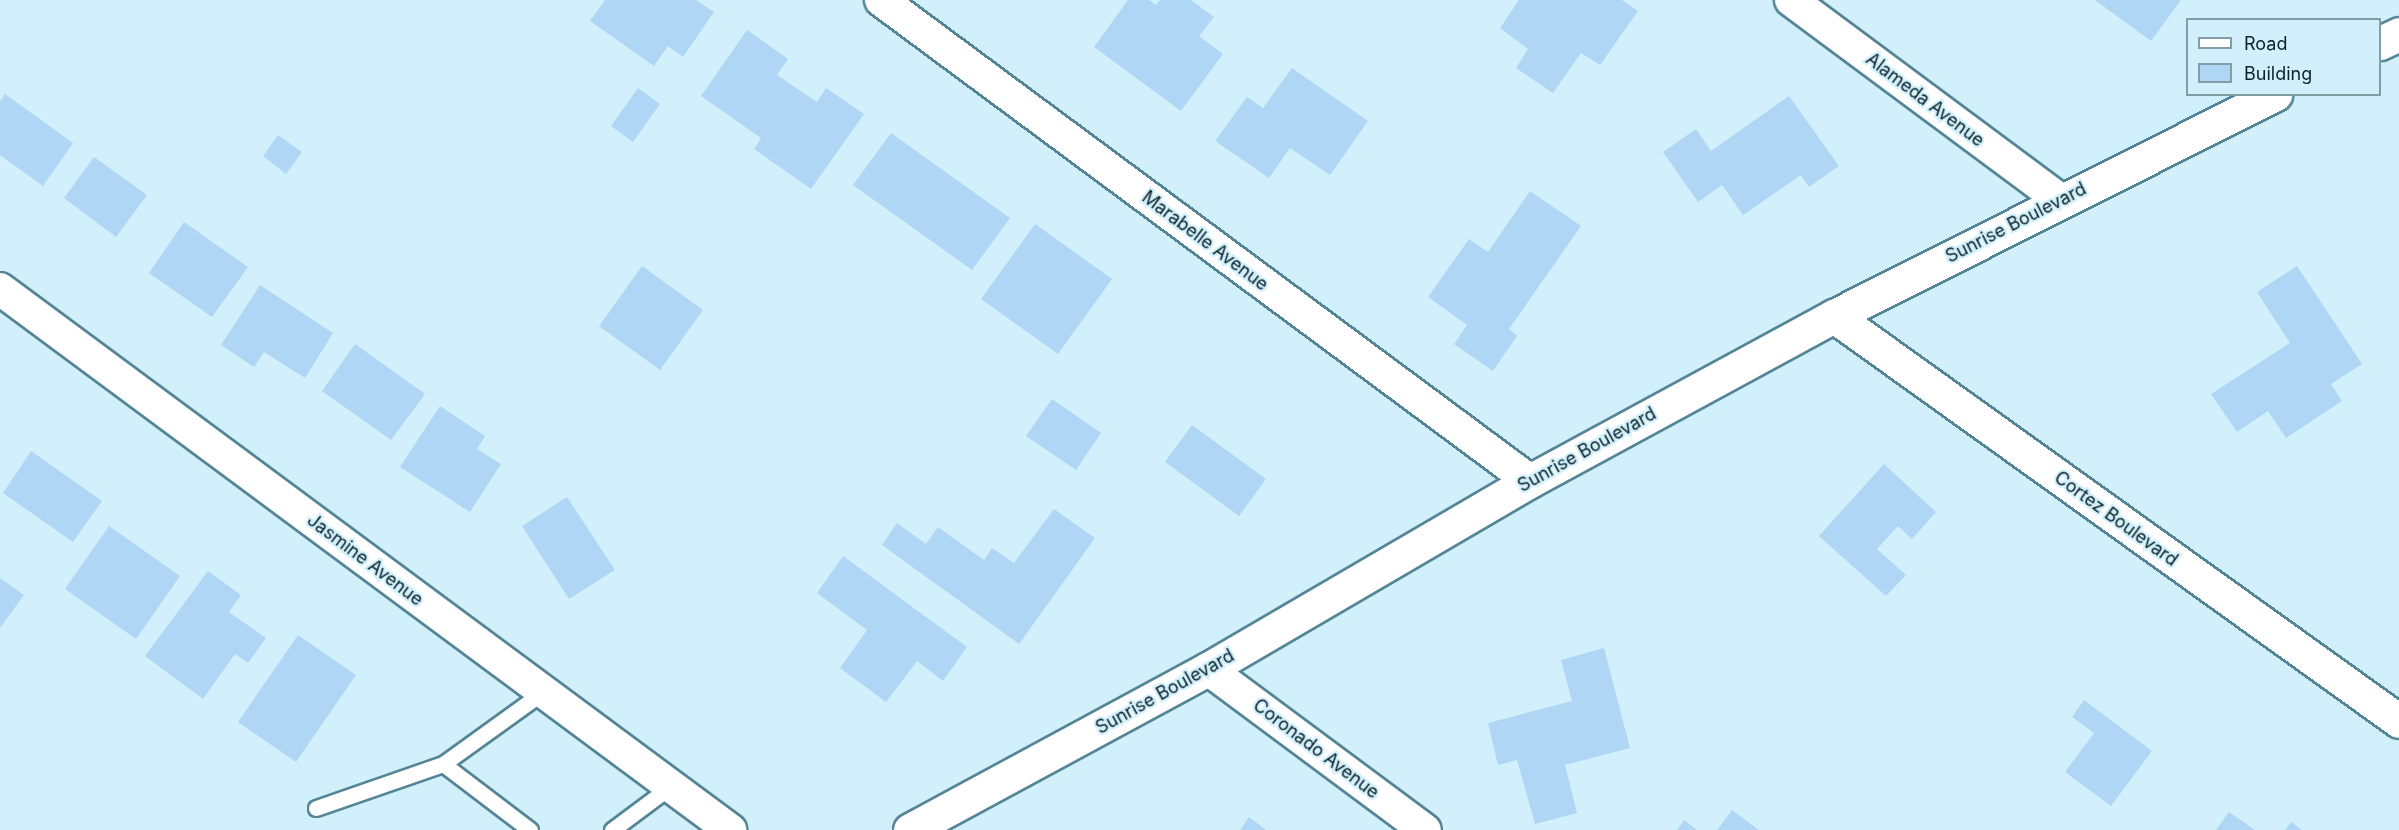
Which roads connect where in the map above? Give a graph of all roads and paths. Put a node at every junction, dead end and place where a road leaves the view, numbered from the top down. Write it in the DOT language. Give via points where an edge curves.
graph roads {
  1 [pos="881,0"];
  2 [pos="1791,0"];
  3 [pos="2399,34"];
  4 [pos="2381,42"];
  5 [pos="2272,96"];
  6 [pos="2060,201"];
  7 [pos="0,290"];
  8 [pos="1834,316"];
  9 [pos="1530,481"];
  10 [pos="1208,669"];
  11 [pos="543,692"];
  12 [pos="2399,721"];
  13 [pos="443,764"];
  14 [pos="671,786"];
  15 [pos="316,808"];
  16 [pos="530,830"];
  17 [pos="612,830"];
  18 [pos="729,830"];
  19 [pos="910,830"];
  20 [pos="1425,830"];
  1 -- 9 [label="street, Marabelle Avenue"];
  2 -- 6 [label="street, Alameda Avenue"];
  3 -- 4 [label="street"];
  5 -- 6 [label="street, Sunrise Boulevard"];
  6 -- 8 [label="street, Sunrise Boulevard"];
  7 -- 11 [label="street, Jasmine Avenue"];
  8 -- 9 [label="street, Sunrise Boulevard"];
  8 -- 12 [label="street, Cortez Boulevard"];
  9 -- 10 [label="street, Sunrise Boulevard"];
  10 -- 19 [label="street, Sunrise Boulevard"];
  10 -- 20 [label="street, Coronado Avenue"];
  11 -- 13 [label="lane"];
  11 -- 14 [label="street, Jasmine Avenue"];
  13 -- 15 [label="lane"];
  13 -- 16 [label="lane"];
  14 -- 17 [label="lane"];
  14 -- 18 [label="street, Jasmine Avenue"];
}
